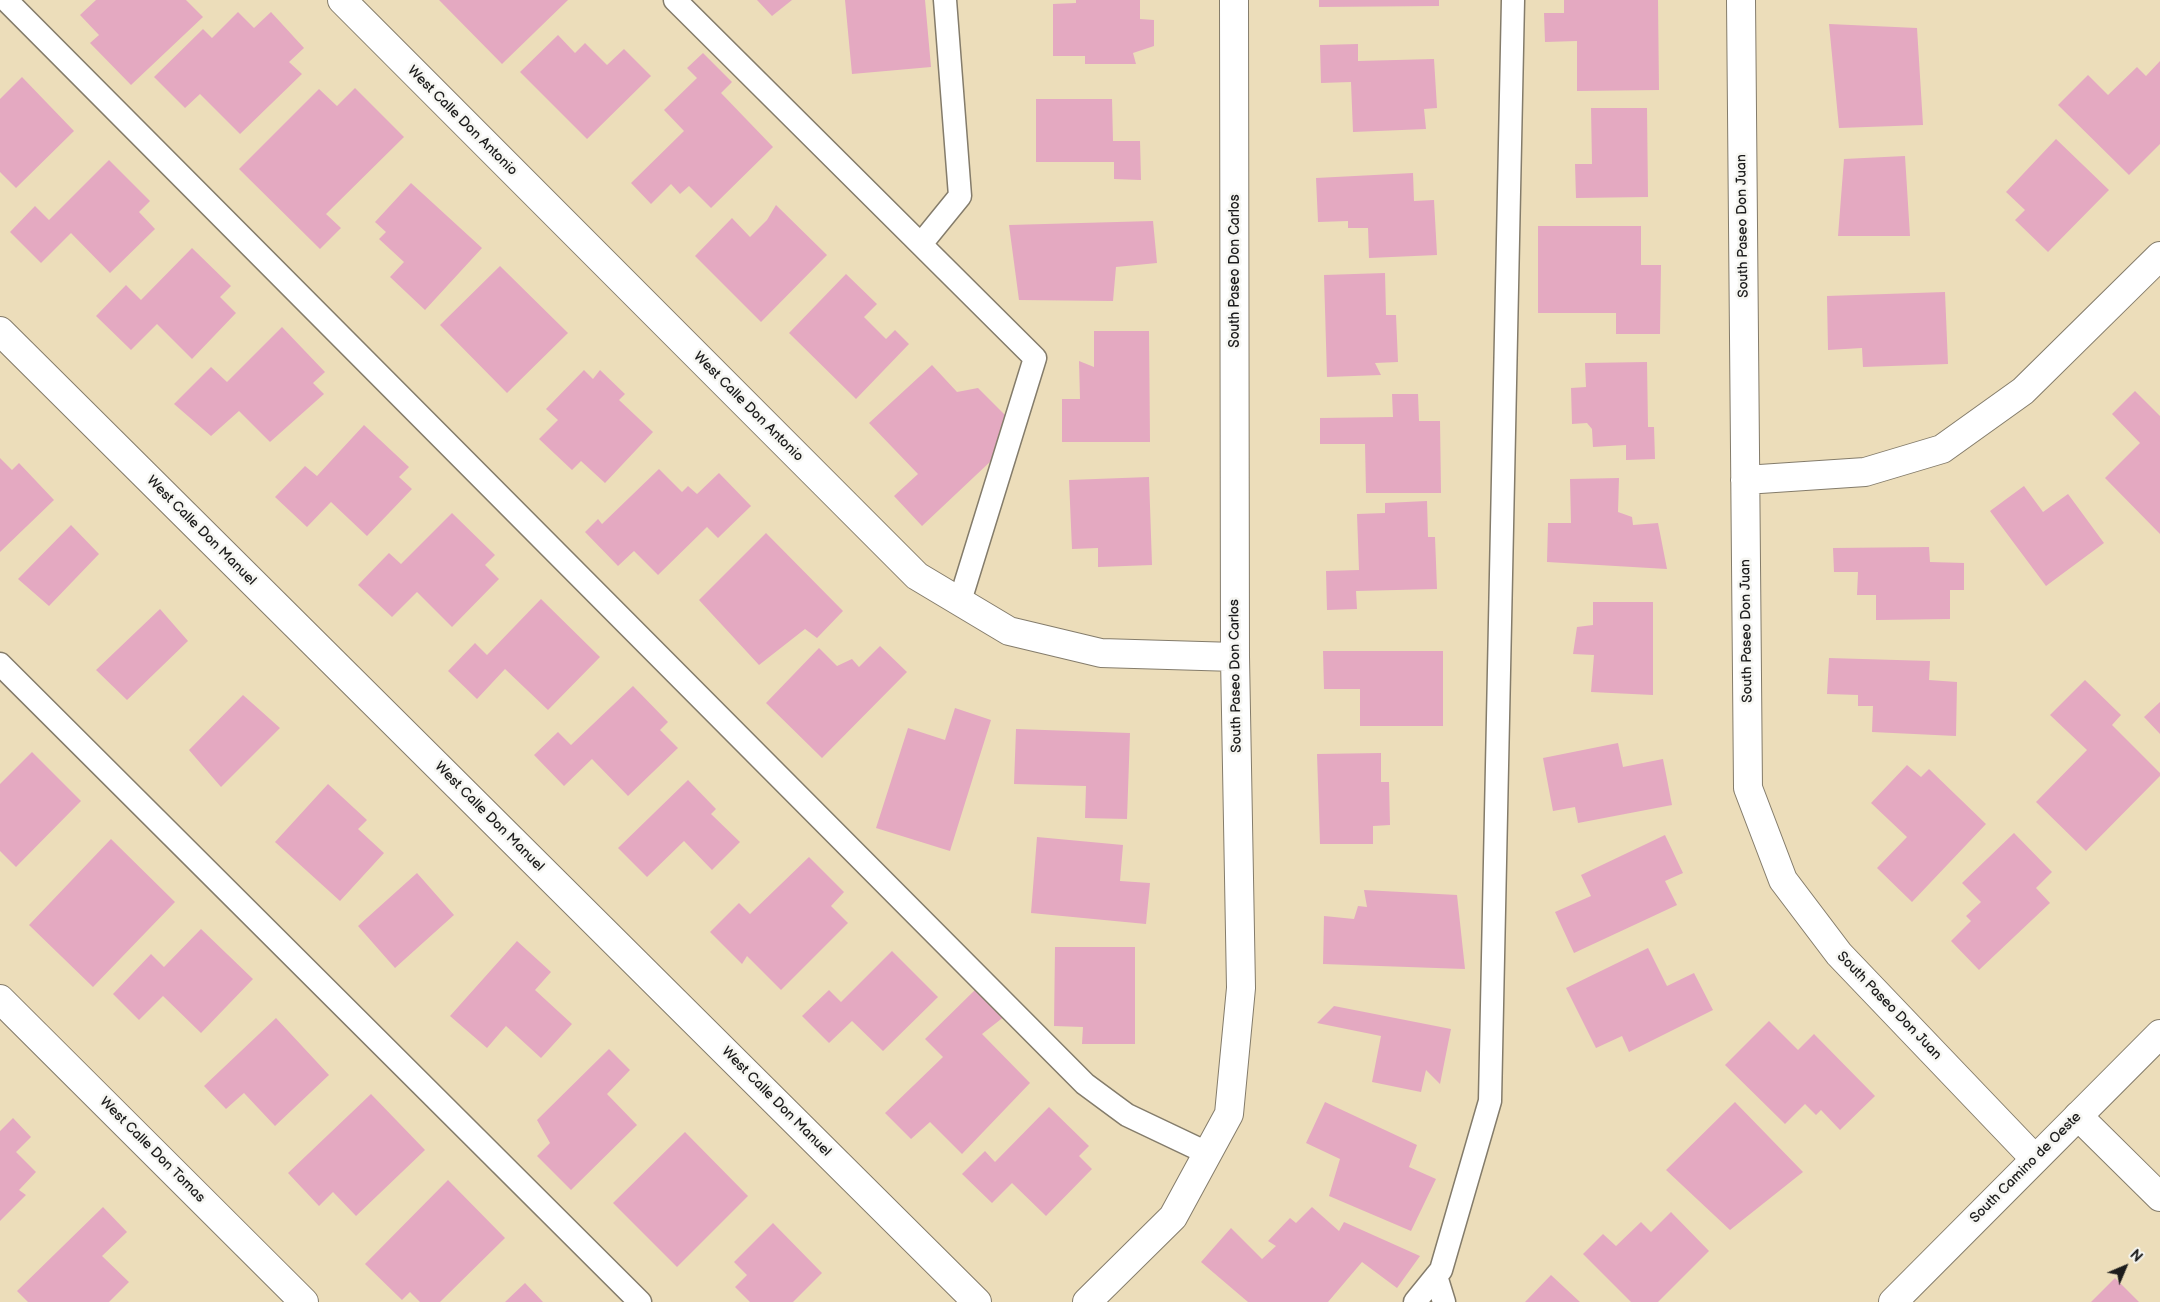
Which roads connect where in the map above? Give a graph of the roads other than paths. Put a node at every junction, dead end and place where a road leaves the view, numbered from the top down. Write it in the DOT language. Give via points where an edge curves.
graph roads {
  1 [pos="6,0"];
  2 [pos="342,0"];
  3 [pos="675,0"];
  4 [pos="945,0"];
  5 [pos="1234,0"];
  6 [pos="1513,0"];
  7 [pos="1741,0"];
  8 [pos="921,244"];
  9 [pos="2160,256"];
  10 [pos="0,332"];
  11 [pos="1745,480"];
  12 [pos="960,601"];
  13 [pos="1235,657"];
  14 [pos="0,664"];
  15 [pos="0,998"];
  16 [pos="2160,1034"];
  17 [pos="2078,1116"];
  18 [pos="1207,1153"];
  19 [pos="2035,1159"];
  20 [pos="2160,1197"];
  21 [pos="1436,1276"];
  22 [pos="304,1302"];
  23 [pos="640,1302"];
  24 [pos="977,1302"];
  25 [pos="1087,1302"];
  26 [pos="1416,1302"];
  27 [pos="1444,1302"];
  28 [pos="1893,1302"];
  1 -- 18 [label="lane" via="1085,1084 1127,1115"];
  2 -- 12 [label="street, West Calle Don Antonio" via="917,576"];
  3 -- 8 [label="lane"];
  4 -- 8 [label="lane" via="960,196"];
  5 -- 13 [label="street, South Paseo Don Carlos"];
  6 -- 21 [label="lane" via="1490,1101 1441,1270"];
  7 -- 11 [label="street, South Paseo Don Juan"];
  8 -- 12 [label="lane" via="1035,358"];
  9 -- 11 [label="street" via="2023,391 1942,449 1865,472"];
  10 -- 24 [label="street, West Calle Don Manuel"];
  11 -- 19 [label="street, South Paseo Don Juan" via="1748,788 1783,880 1838,954"];
  12 -- 13 [label="street, West Calle Don Antonio" via="1009,631 1101,653"];
  13 -- 18 [label="street, South Paseo Don Carlos" via="1241,988 1229,1114"];
  14 -- 23 [label="lane"];
  15 -- 22 [label="street, West Calle Don Tomas"];
  16 -- 17 [label="street, South Camino de Oeste"];
  17 -- 19 [label="street, South Camino de Oeste"];
  17 -- 20 [label="street"];
  18 -- 25 [label="street, South Paseo Don Carlos" via="1173,1217"];
  19 -- 28 [label="street, South Camino de Oeste"];
  21 -- 26 [label="lane"];
  21 -- 27 [label="lane"];
}
